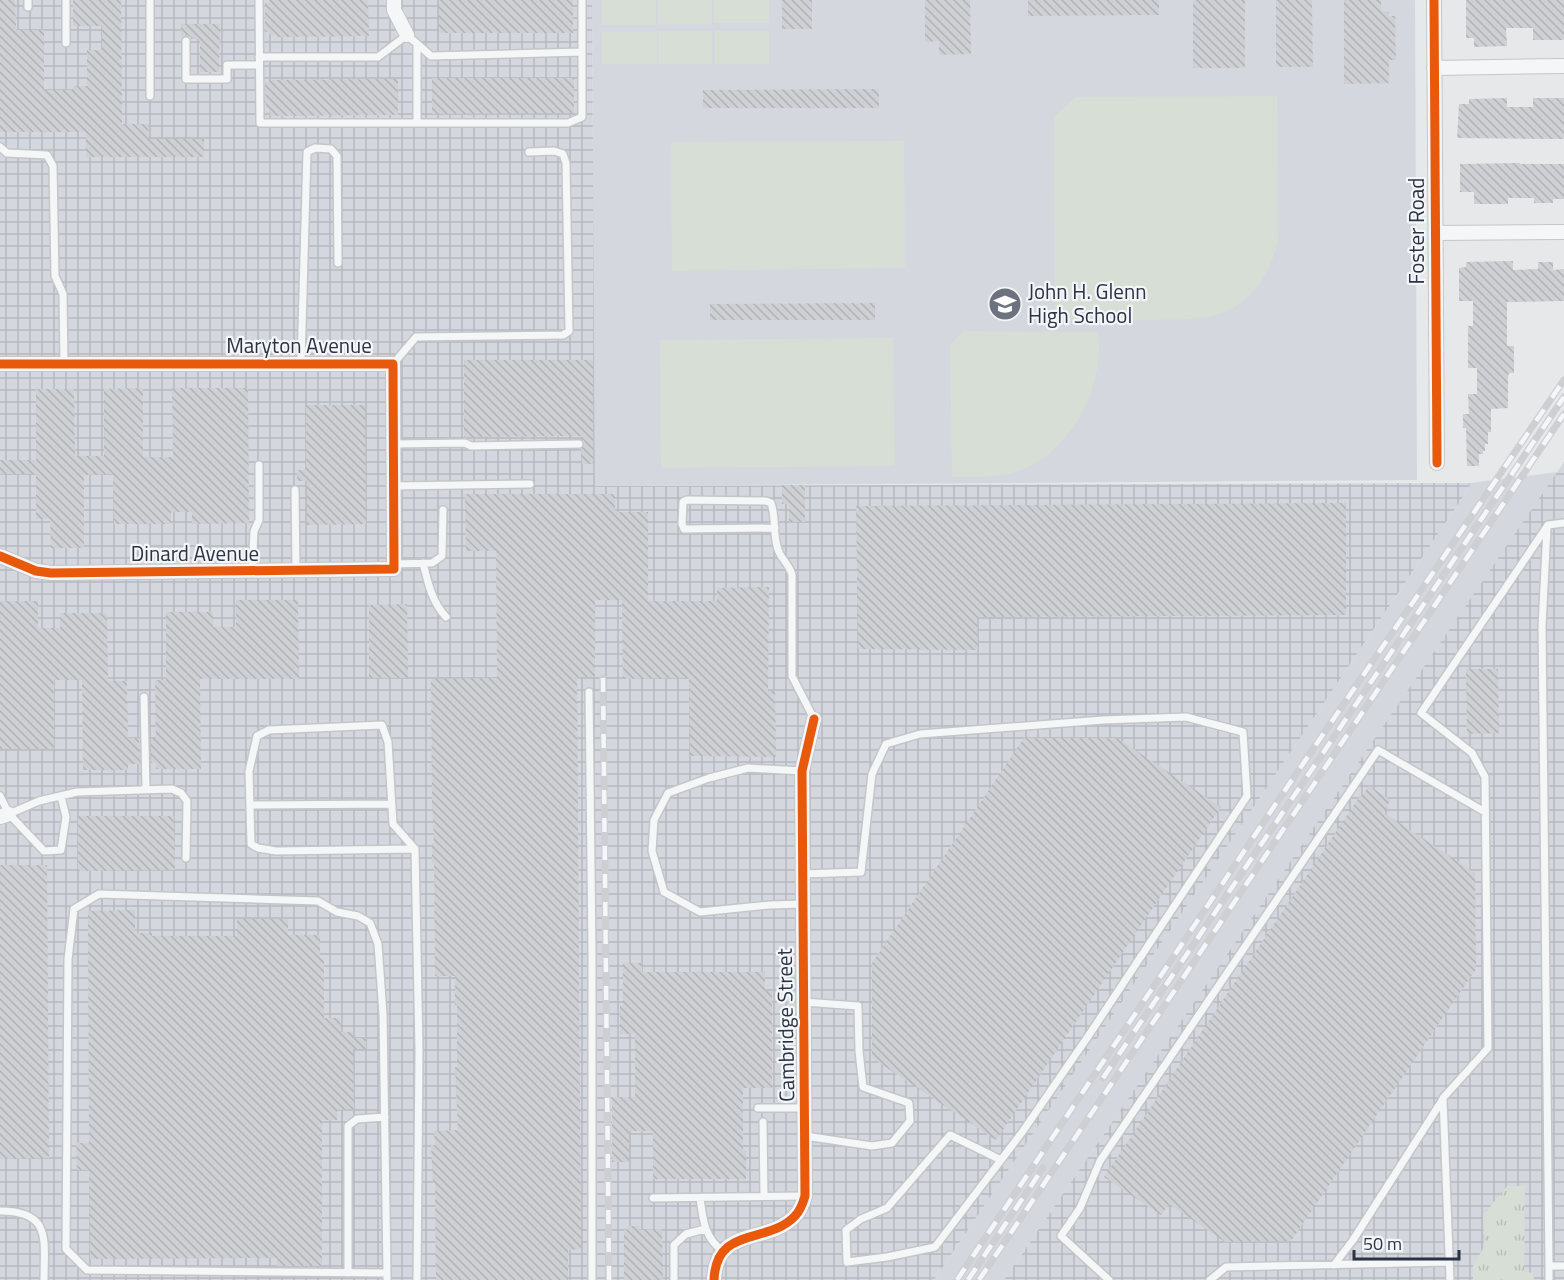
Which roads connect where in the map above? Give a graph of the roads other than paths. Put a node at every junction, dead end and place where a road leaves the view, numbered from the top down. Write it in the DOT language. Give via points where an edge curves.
graph roads {
  1 [pos="66,0"];
  2 [pos="150,0"];
  3 [pos="259,0"];
  4 [pos="394,0"];
  5 [pos="582,0"];
  6 [pos="1434,0"];
  7 [pos="412,39"];
  8 [pos="186,41"];
  9 [pos="66,43"];
  10 [pos="582,52"];
  11 [pos="260,61"];
  12 [pos="1564,66"];
  13 [pos="1434,68"];
  14 [pos="150,96"];
  15 [pos="417,123"];
  16 [pos="0,147"];
  17 [pos="529,152"];
  18 [pos="1564,232"];
  19 [pos="1436,233"];
  20 [pos="338,263"];
  21 [pos="0,364"];
  22 [pos="64,364"];
  23 [pos="301,364"];
  24 [pos="393,364"];
  25 [pos="393,444"];
  26 [pos="579,444"];
  27 [pos="1437,463"];
  28 [pos="258,465"];
  29 [pos="530,484"];
  30 [pos="393,486"];
  31 [pos="295,490"];
  32 [pos="443,510"];
  33 [pos="1564,523"];
  34 [pos="1548,525"];
  35 [pos="775,528"];
  36 [pos="0,556"];
  37 [pos="423,563"];
  38 [pos="394,566"];
  39 [pos="296,571"];
  40 [pos="252,572"];
  41 [pos="446,617"];
  42 [pos="589,692"];
  43 [pos="144,697"];
  44 [pos="814,719"];
  45 [pos="802,771"];
  46 [pos="146,790"];
  47 [pos="0,796"];
  48 [pos="61,796"];
  49 [pos="392,804"];
  50 [pos="250,805"];
  51 [pos="1485,812"];
  52 [pos="4,815"];
  53 [pos="415,849"];
  54 [pos="186,858"];
  55 [pos="802,874"];
  56 [pos="803,904"];
  57 [pos="804,1002"];
  58 [pos="1443,1098"];
  59 [pos="758,1108"];
  60 [pos="804,1108"];
  61 [pos="385,1117"];
  62 [pos="763,1122"];
  63 [pos="805,1136"];
  64 [pos="1001,1160"];
  65 [pos="764,1196"];
  66 [pos="806,1196"];
  67 [pos="652,1198"];
  68 [pos="700,1198"];
  69 [pos="0,1211"];
  70 [pos="705,1229"];
  71 [pos="723,1251"];
  72 [pos="1448,1262"];
  73 [pos="1334,1265"];
  74 [pos="1549,1266"];
  75 [pos="1564,1266"];
  76 [pos="348,1273"];
  77 [pos="387,1276"];
  78 [pos="45,1280"];
  79 [pos="417,1280"];
  80 [pos="592,1280"];
  81 [pos="674,1280"];
  82 [pos="714,1280"];
  83 [pos="1108,1280"];
  84 [pos="1209,1280"];
  85 [pos="1450,1280"];
  86 [pos="1549,1280"];
  1 -- 9 [label="lane"];
  2 -- 14 [label="lane"];
  3 -- 11 [label="lane"];
  4 -- 7 [label="street" via="394,10"];
  5 -- 10 [label="lane"];
  6 -- 13 [label="street, Foster Road"];
  7 -- 10 [label="lane" via="431,56"];
  7 -- 11 [label="lane" via="378,57"];
  7 -- 15 [label="lane"];
  8 -- 11 [label="lane" via="186,79 227,79 227,65"];
  10 -- 15 [label="lane" via="582,117 568,123"];
  11 -- 15 [label="lane" via="260,123"];
  12 -- 13 [label="street"];
  13 -- 19 [label="street, Foster Road"];
  16 -- 22 [label="lane" via="7,153 47,155 53,166 56,276 63,294"];
  17 -- 24 [label="lane" via="564,154 569,331 564,335 416,337"];
  18 -- 19 [label="street"];
  19 -- 27 [label="street, Foster Road"];
  20 -- 23 [label="lane" via="337,156 331,149 315,148 307,152"];
  21 -- 22 [label="street, Maryton Avenue"];
  22 -- 23 [label="street, Maryton Avenue"];
  23 -- 24 [label="street, Maryton Avenue"];
  24 -- 25 [label="street, Maryton Avenue"];
  25 -- 26 [label="lane"];
  25 -- 30 [label="street, Maryton Avenue"];
  28 -- 40 [label="lane" via="259,520 254,531"];
  29 -- 30 [label="lane"];
  30 -- 38 [label="street, Maryton Avenue"];
  31 -- 39 [label="lane"];
  32 -- 37 [label="lane" via="442,556 432,563"];
  33 -- 34 [label="lane"];
  34 -- 51 [label="lane" via="1420,713 1472,753 1485,777"];
  34 -- 74 [label="lane" via="1542,626"];
  35 -- 35 [label="lane" via="773,509 766,501 683,502 684,529"];
  35 -- 44 [label="lane" via="780,557 792,575 792,676"];
  36 -- 40 [label="street, Dinard Avenue" via="51,573"];
  37 -- 38 [label="lane"];
  37 -- 41 [label="lane" via="437,609"];
  38 -- 39 [label="street, Dinard Avenue"];
  39 -- 40 [label="street, Dinard Avenue"];
  42 -- 80 [label="lane"];
  43 -- 46 [label="lane"];
  44 -- 45 [label="street, Cambridge Street"];
  45 -- 55 [label="street, Cambridge Street"];
  45 -- 56 [label="lane" via="748,768 668,794 654,820 652,851 664,892 700,912"];
  46 -- 48 [label="lane"];
  46 -- 54 [label="lane" via="172,789 187,801"];
  47 -- 52 [label="lane"];
  48 -- 52 [label="lane"];
  48 -- 52 [label="lane" via="66,817 61,850 44,851"];
  49 -- 50 [label="lane"];
  49 -- 50 [label="lane" via="388,742 382,725 269,730 257,736 249,771"];
  49 -- 53 [label="lane" via="393,824"];
  50 -- 53 [label="lane" via="251,844 258,848"];
  51 -- 58 [label="lane" via="1488,1048"];
  51 -- 83 [label="lane" via="1378,750 1100,1161 1080,1208 1061,1236"];
  53 -- 79 [label="lane" via="419,1050"];
  55 -- 56 [label="street, Cambridge Street"];
  55 -- 64 [label="lane" via="861,872 872,774 886,744 920,734 1186,717 1243,732 1247,796"];
  56 -- 57 [label="street, Cambridge Street"];
  57 -- 60 [label="street, Cambridge Street"];
  57 -- 63 [label="lane" via="858,1006 863,1087 909,1103 910,1121 892,1143 872,1146"];
  58 -- 72 [label="lane"];
  58 -- 73 [label="lane"];
  59 -- 60 [label="lane"];
  60 -- 63 [label="street, Cambridge Street"];
  61 -- 76 [label="lane" via="357,1119 348,1126"];
  61 -- 76 [label="lane" via="378,944 370,923 318,901 99,894 74,909 68,959 66,1249 87,1270"];
  61 -- 77 [label="lane"];
  62 -- 65 [label="lane"];
  63 -- 66 [label="street, Cambridge Street"];
  64 -- 64 [label="lane" via="950,1135 887,1208 846,1230 847,1262 935,1247"];
  65 -- 66 [label="lane"];
  65 -- 68 [label="lane"];
  66 -- 71 [label="street" via="794,1218 775,1229 735,1241"];
  67 -- 68 [label="lane"];
  68 -- 70 [label="lane"];
  69 -- 78 [label="lane" via="23,1212 40,1226 44,1236"];
  70 -- 71 [label="lane" via="714,1245"];
  70 -- 81 [label="lane" via="686,1234 674,1245"];
  71 -- 82 [label="street"];
  72 -- 73 [label="lane"];
  72 -- 85 [label="lane"];
  73 -- 84 [label="lane" via="1226,1268"];
  74 -- 75 [label="lane"];
  74 -- 86 [label="lane"];
  76 -- 77 [label="lane"];
}
